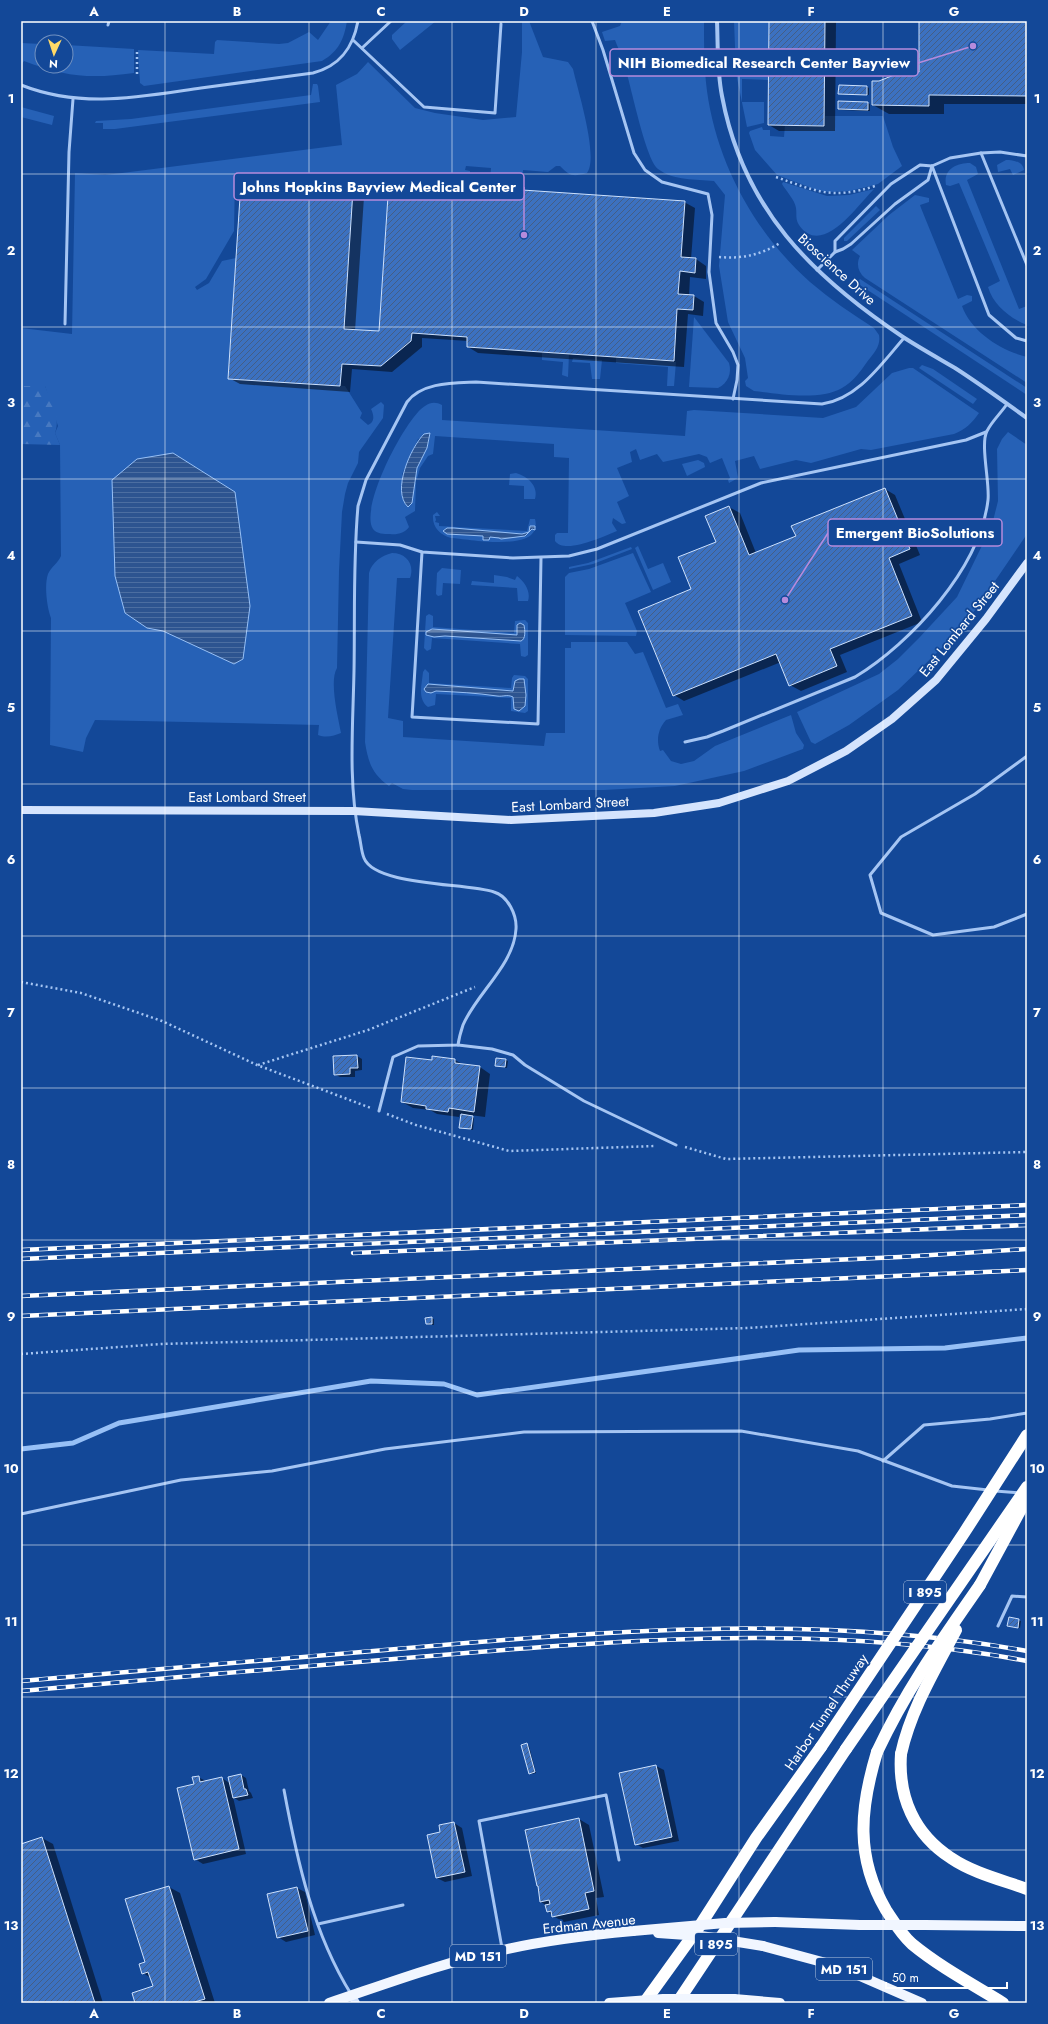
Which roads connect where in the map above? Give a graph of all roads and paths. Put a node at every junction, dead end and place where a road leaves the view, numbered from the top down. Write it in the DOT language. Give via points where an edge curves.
graph roads {
  1 [pos="358,21"];
  2 [pos="391,21"];
  3 [pos="592,21"];
  4 [pos="717,21"];
  5 [pos="501,24"];
  6 [pos="353,40"];
  7 [pos="362,48"];
  8 [pos="137,50"];
  9 [pos="137,74"];
  10 [pos="21,85"];
  11 [pos="73,99"];
  12 [pos="980,153"];
  13 [pos="1027,156"];
  14 [pos="932,166"];
  15 [pos="776,177"];
  16 [pos="878,185"];
  17 [pos="787,239"];
  18 [pos="835,252"];
  19 [pos="710,258"];
  20 [pos="1027,265"];
  21 [pos="817,270"];
  22 [pos="65,324"];
  23 [pos="904,338"];
  24 [pos="1027,341"];
  25 [pos="733,399"];
  26 [pos="1007,404"];
  27 [pos="1027,418"];
  28 [pos="986,432"];
  29 [pos="356,542"];
  30 [pos="422,552"];
  31 [pos="542,558"];
  32 [pos="1027,563"];
  33 [pos="685,742"];
  34 [pos="1027,756"];
  35 [pos="21,810"];
  36 [pos="354,811"];
  37 [pos="1027,914"];
  38 [pos="493,980"];
  39 [pos="21,982"];
  40 [pos="458,1044"];
  41 [pos="257,1065"];
  42 [pos="379,1111"];
  43 [pos="676,1145"];
  44 [pos="1027,1152"];
  45 [pos="1027,1309"];
  46 [pos="21,1354"];
  47 [pos="1027,1413"];
  48 [pos="1027,1435"];
  49 [pos="884,1461"];
  50 [pos="1027,1487"];
  51 [pos="1027,1494"];
  52 [pos="1027,1498"];
  53 [pos="21,1514"];
  54 [pos="980,1585"];
  55 [pos="1027,1597"];
  56 [pos="998,1626"];
  57 [pos="284,1790"];
  58 [pos="619,1860"];
  59 [pos="1027,1889"];
  60 [pos="403,1905"];
  61 [pos="318,1924"];
  62 [pos="1027,1926"];
  63 [pos="633,1932"];
  64 [pos="503,1950"];
  65 [pos="354,1999"];
  66 [pos="329,2003"];
  67 [pos="609,2003"];
  68 [pos="644,2003"];
  69 [pos="677,2003"];
  70 [pos="780,2003"];
  71 [pos="922,2003"];
  72 [pos="1003,2003"];
  1 -- 6 [label="lane"];
  2 -- 7 [label="lane"];
  3 -- 19 [label="lane" via="634,153 645,170 662,182 708,194 712,215"];
  4 -- 17 [label="street, Bioscience Drive" via="720,83 735,146 760,202"];
  5 -- 7 [label="lane" via="495,113 424,107"];
  6 -- 7 [label="lane"];
  6 -- 11 [label="lane" via="341,59 313,73 139,96 102,100"];
  8 -- 9 [label="path"];
  10 -- 11 [label="lane"];
  11 -- 22 [label="lane" via="69,152"];
  12 -- 13 [label="lane" via="1000,152"];
  12 -- 14 [label="lane" via="950,158"];
  12 -- 20 [label="lane"];
  14 -- 18 [label="lane" via="928,180 895,204 850,244"];
  14 -- 18 [label="lane" via="920,165 891,184 834,241"];
  14 -- 24 [label="lane" via="989,314 1016,338"];
  15 -- 16 [label="path" via="809,190 828,194 848,194"];
  17 -- 19 [label="path" via="765,251 738,259"];
  17 -- 21 [label="street, Bioscience Drive"];
  18 -- 21 [label="lane"];
  19 -- 25 [label="lane" via="709,272 716,323 738,365"];
  21 -- 23 [label="street, Bioscience Drive" via="852,301"];
  23 -- 25 [label="lane" via="854,392 834,402 816,404"];
  23 -- 26 [label="street, Bioscience Drive"];
  25 -- 29 [label="lane" via="476,382 424,389 407,402 366,480 358,506"];
  26 -- 27 [label="street, Bioscience Drive"];
  26 -- 28 [label="lane"];
  28 -- 31 [label="lane" via="966,440 761,483 597,549 569,556"];
  28 -- 33 [label="lane" via="985,454 989,488 984,521 955,582 931,612 892,651 855,677 723,732"];
  29 -- 30 [label="lane" via="400,545"];
  29 -- 36 [label="lane"];
  30 -- 31 [label="lane"];
  30 -- 31 [label="lane" via="412,716 538,724"];
  32 -- 36 [label="main road, East Lombard Street" via="986,619 936,680 892,719 846,751 788,781 720,803 654,813 511,820"];
  34 -- 37 [label="lane" via="975,794 901,837 870,875 881,913 933,935 994,927"];
  35 -- 36 [label="main road, East Lombard Street"];
  36 -- 38 [label="lane" via="364,859 378,873 495,892 510,906 515,913 516,937 505,962"];
  38 -- 40 [label="lane" via="464,1024"];
  38 -- 41 [label="path" via="368,1030"];
  39 -- 41 [label="path" via="81,994 155,1019"];
  40 -- 42 [label="lane" via="418,1046 393,1056"];
  40 -- 43 [label="lane" via="513,1055 584,1100"];
  41 -- 42 [label="path"];
  42 -- 43 [label="path" via="416,1125 509,1151"];
  43 -- 44 [label="path" via="726,1159"];
  45 -- 46 [label="path" via="748,1328 161,1344"];
  47 -- 49 [label="lane" via="990,1419 924,1424"];
  48 -- 68 [label="highway, Harbor Tunnel Thruway / I 895, bridge" via="822,1747 756,1838 701,1924"];
  49 -- 51 [label="lane" via="952,1486"];
  49 -- 53 [label="lane" via="858,1451 741,1431 524,1432 385,1449 272,1471 181,1480"];
  50 -- 69 [label="highway, I 895, bridge" via="846,1749"];
  52 -- 54 [label="highway"];
  54 -- 59 [label="highway, bridge" via="913,1713 901,1754 900,1783 913,1820 927,1838 951,1858 982,1873"];
  54 -- 72 [label="highway, bridge" via="922,1669 877,1752 868,1782 864,1811 864,1845 870,1875 882,1903 896,1926 910,1942 958,1977"];
  55 -- 56 [label="lane" via="1012,1596"];
  57 -- 61 [label="lane" via="297,1856"];
  58 -- 64 [label="lane" via="606,1795 479,1820"];
  60 -- 61 [label="lane"];
  61 -- 65 [label="lane" via="332,1958"];
  62 -- 63 [label="main road, bridge" via="726,1922"];
  63 -- 64 [label="main road, Erdman Avenue / MD 151" via="593,1934"];
  63 -- 71 [label="main road, Erdman Avenue / MD 151, bridge" via="702,1936 763,1946 837,1966"];
  64 -- 65 [label="main road, Erdman Avenue / MD 151"];
  65 -- 66 [label="main road, Erdman Avenue / MD 151"];
  67 -- 70 [label="main road, bridge" via="663,1999 734,1999"];
}
